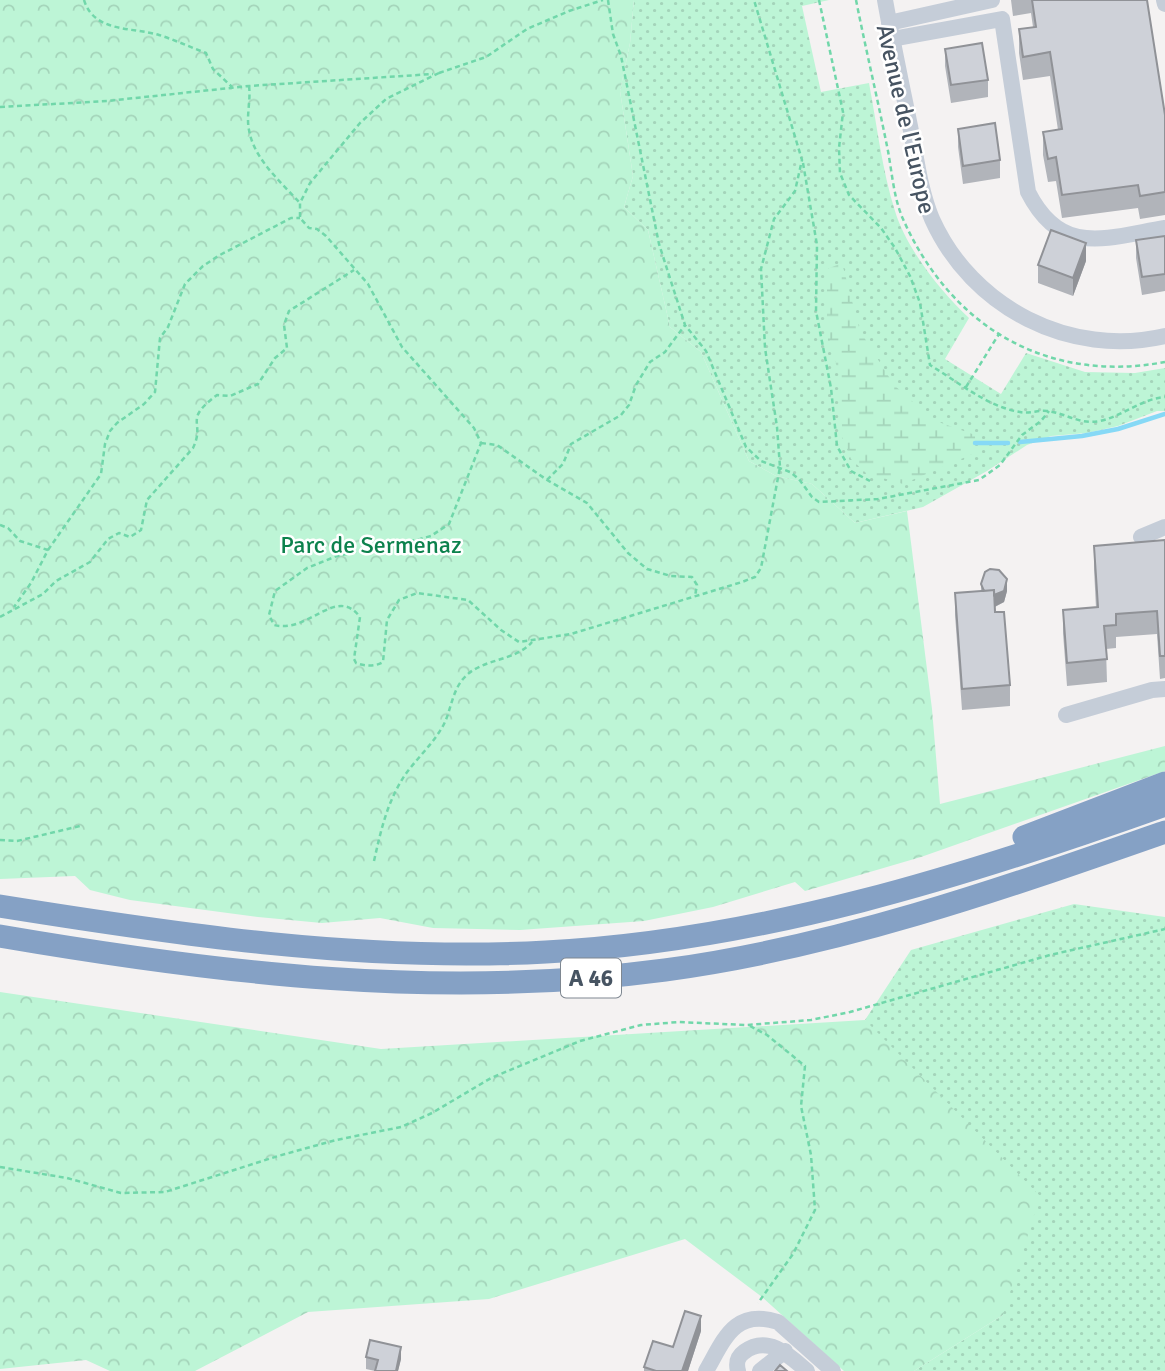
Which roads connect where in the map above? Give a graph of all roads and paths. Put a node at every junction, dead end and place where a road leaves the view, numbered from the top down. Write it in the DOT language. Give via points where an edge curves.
graph roads {
  1 [pos="84,0"];
  2 [pos="603,0"];
  3 [pos="608,0"];
  4 [pos="754,0"];
  5 [pos="819,0"];
  6 [pos="856,0"];
  7 [pos="884,0"];
  8 [pos="992,0"];
  9 [pos="891,31"];
  10 [pos="439,73"];
  11 [pos="249,86"];
  12 [pos="232,88"];
  13 [pos="0,107"];
  14 [pos="802,160"];
  15 [pos="300,203"];
  16 [pos="300,218"];
  17 [pos="1165,228"];
  18 [pos="355,270"];
  19 [pos="685,325"];
  20 [pos="999,334"];
  21 [pos="1165,336"];
  22 [pos="1165,362"];
  23 [pos="966,387"];
  24 [pos="1165,397"];
  25 [pos="1049,411"];
  26 [pos="481,443"];
  27 [pos="780,467"];
  28 [pos="547,480"];
  29 [pos="870,481"];
  30 [pos="0,525"];
  31 [pos="1165,527"];
  32 [pos="1141,537"];
  33 [pos="48,550"];
  34 [pos="695,596"];
  35 [pos="14,607"];
  36 [pos="0,617"];
  37 [pos="533,642"];
  38 [pos="1165,689"];
  39 [pos="1066,715"];
  40 [pos="1165,783"];
  41 [pos="1165,804"];
  42 [pos="80,826"];
  43 [pos="1165,832"];
  44 [pos="0,840"];
  45 [pos="374,861"];
  46 [pos="0,906"];
  47 [pos="748,925"];
  48 [pos="1165,929"];
  49 [pos="0,936"];
  50 [pos="747,1025"];
  51 [pos="0,1167"];
  52 [pos="752,1319"];
  53 [pos="785,1351"];
  54 [pos="706,1371"];
  55 [pos="738,1371"];
  56 [pos="760,1371"];
  57 [pos="807,1371"];
  58 [pos="833,1371"];
  1 -- 12 [label="path" via="98,20 206,53 213,69"];
  2 -- 10 [label="path" via="527,29 486,57"];
  3 -- 19 [label="path" via="659,244"];
  4 -- 14 [label="path"];
  5 -- 23 [label="path" via="843,112 840,173 849,195 881,228 910,276 920,303 930,365"];
  6 -- 20 [label="path, Avenue de l'Europe" via="902,216 926,263 954,298"];
  7 -- 9 [label="street, Avenue de l'Europe"];
  8 -- 9 [label="street"];
  9 -- 17 [label="street" via="1002,19 1028,192 1039,212 1067,234 1084,238"];
  9 -- 21 [label="street, Avenue de l'Europe" via="932,218 948,249 983,290 1035,324 1067,335 1122,342"];
  10 -- 11 [label="path"];
  10 -- 15 [label="path" via="386,99 360,123 310,183"];
  11 -- 12 [label="path"];
  11 -- 15 [label="path" via="248,128 253,141 263,163"];
  12 -- 13 [label="path"];
  14 -- 27 [label="path" via="796,191 774,219 761,269 765,348"];
  14 -- 29 [label="path" via="817,245 816,311 837,446 850,471"];
  15 -- 16 [label="path"];
  16 -- 18 [label="path" via="326,236"];
  16 -- 33 [label="path" via="290,218 218,256 185,284 169,327 160,338 155,392 110,431 101,474"];
  18 -- 26 [label="path" via="368,284 402,347 474,428"];
  18 -- 35 [label="path" via="289,311 284,325 287,348 258,384 230,396 217,394 204,404 197,414 194,448 148,500 141,530 130,537 119,533 108,539 90,562 43,594"];
  19 -- 27 [label="path" via="706,351 746,447 761,461"];
  19 -- 28 [label="path" via="665,352 650,362 621,415 571,444 563,464"];
  20 -- 22 [label="path, Avenue de l'Europe" via="1051,358 1087,366 1136,368"];
  20 -- 23 [label="path"];
  23 -- 25 [label="path" via="995,405 1022,413"];
  24 -- 25 [label="path" via="1095,422"];
  25 -- 27 [label="path" via="1022,435 1000,465 979,480 878,499 819,502 799,479"];
  26 -- 28 [label="path" via="497,445"];
  26 -- 37 [label="path" via="449,524 431,536 346,553 307,568 275,591 269,615 274,625 285,628 332,607 354,609 360,617 354,659 360,664 383,662 387,620 399,600 417,593 468,600 519,642"];
  27 -- 34 [label="path" via="761,568 755,577"];
  28 -- 34 [label="path" via="587,503 647,569 692,577 697,585"];
  30 -- 33 [label="path" via="20,541"];
  31 -- 32 [label="street"];
  33 -- 35 [label="path"];
  34 -- 37 [label="path"];
  35 -- 36 [label="path"];
  37 -- 45 [label="path" via="525,651 463,678 444,724 405,775 390,804"];
  38 -- 39 [label="street"];
  40 -- 47 [label="highway" via="1039,832"];
  41 -- 47 [label="highway, A 46" via="928,884"];
  42 -- 44 [label="path" via="17,841"];
  43 -- 49 [label="highway, A 46" via="999,889 837,937 692,966 604,977 485,985 331,980"];
  46 -- 47 [label="highway, A 46" via="252,943 384,953 547,952"];
  48 -- 50 [label="path" via="1050,955 850,1012"];
  50 -- 51 [label="path" via="641,1025 580,1041 491,1078 401,1127 336,1140 165,1192 121,1193"];
  50 -- 52 [label="path" via="805,1066 801,1106 815,1210"];
  52 -- 54 [label="street" via="724,1337"];
  52 -- 58 [label="street" via="778,1322"];
  53 -- 55 [label="street" via="752,1347 738,1357"];
  53 -- 56 [label="street"];
  53 -- 57 [label="street"];
}
